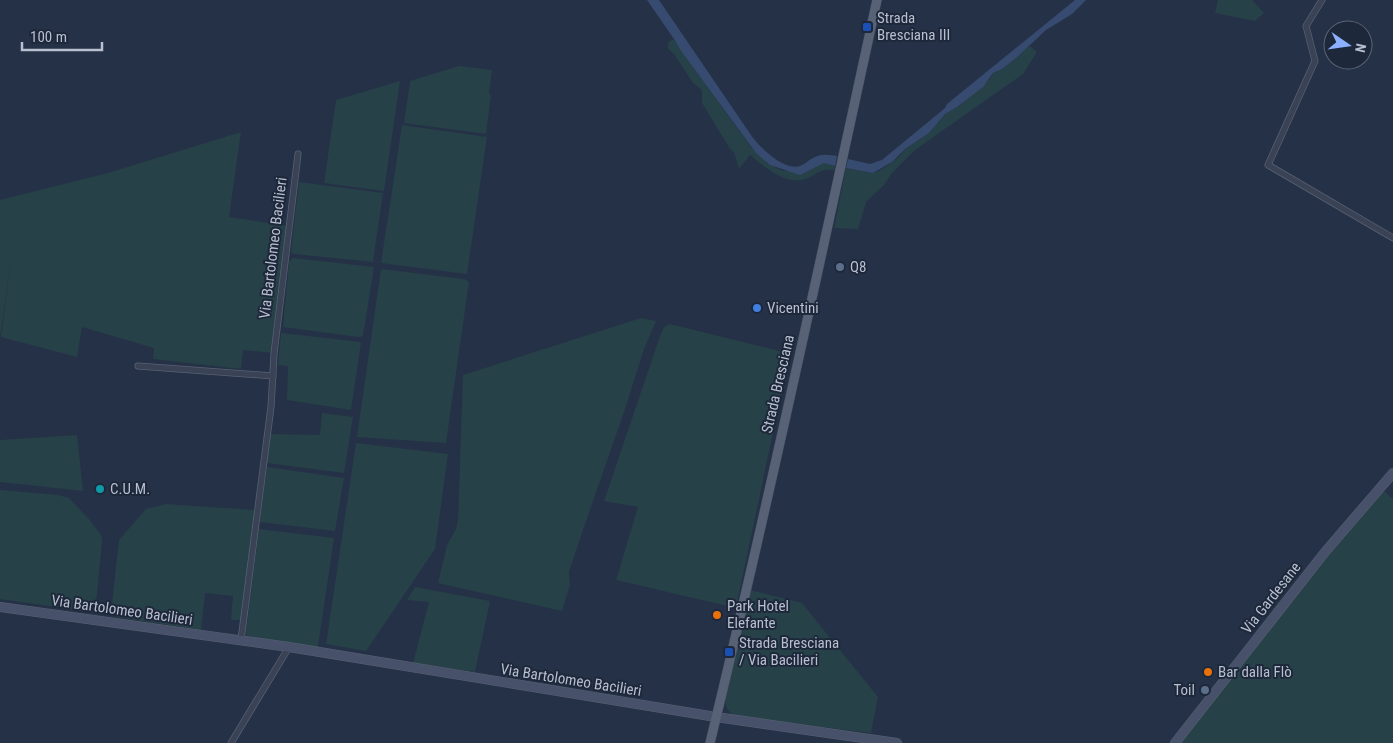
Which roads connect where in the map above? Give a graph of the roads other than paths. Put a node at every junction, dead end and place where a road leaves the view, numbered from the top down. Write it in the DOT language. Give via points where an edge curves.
graph roads {
  1 [pos="876,0"];
  2 [pos="1322,0"];
  3 [pos="298,154"];
  4 [pos="1393,238"];
  5 [pos="138,366"];
  6 [pos="273,376"];
  7 [pos="1393,473"];
  8 [pos="0,607"];
  9 [pos="241,640"];
  10 [pos="289,647"];
  11 [pos="716,717"];
  12 [pos="231,743"];
  13 [pos="710,743"];
  14 [pos="898,743"];
  15 [pos="1175,743"];
  1 -- 11 [label="main road, Strada Bresciana"];
  2 -- 4 [label="street" via="1306,26 1315,61 1268,165"];
  3 -- 6 [label="street, Via Bartolomeo Bacilieri"];
  5 -- 6 [label="street"];
  6 -- 9 [label="street, Via Bartolomeo Bacilieri"];
  7 -- 15 [label="street, Via Gardesane" via="1319,560"];
  8 -- 9 [label="street, Via Bartolomeo Bacilieri"];
  9 -- 10 [label="street, Via Bartolomeo Bacilieri"];
  10 -- 11 [label="street, Via Bartolomeo Bacilieri"];
  10 -- 12 [label="street"];
  11 -- 13 [label="main road, Strada Bresciana"];
  11 -- 14 [label="street, Via Bartolomeo Bacilieri"];
}
